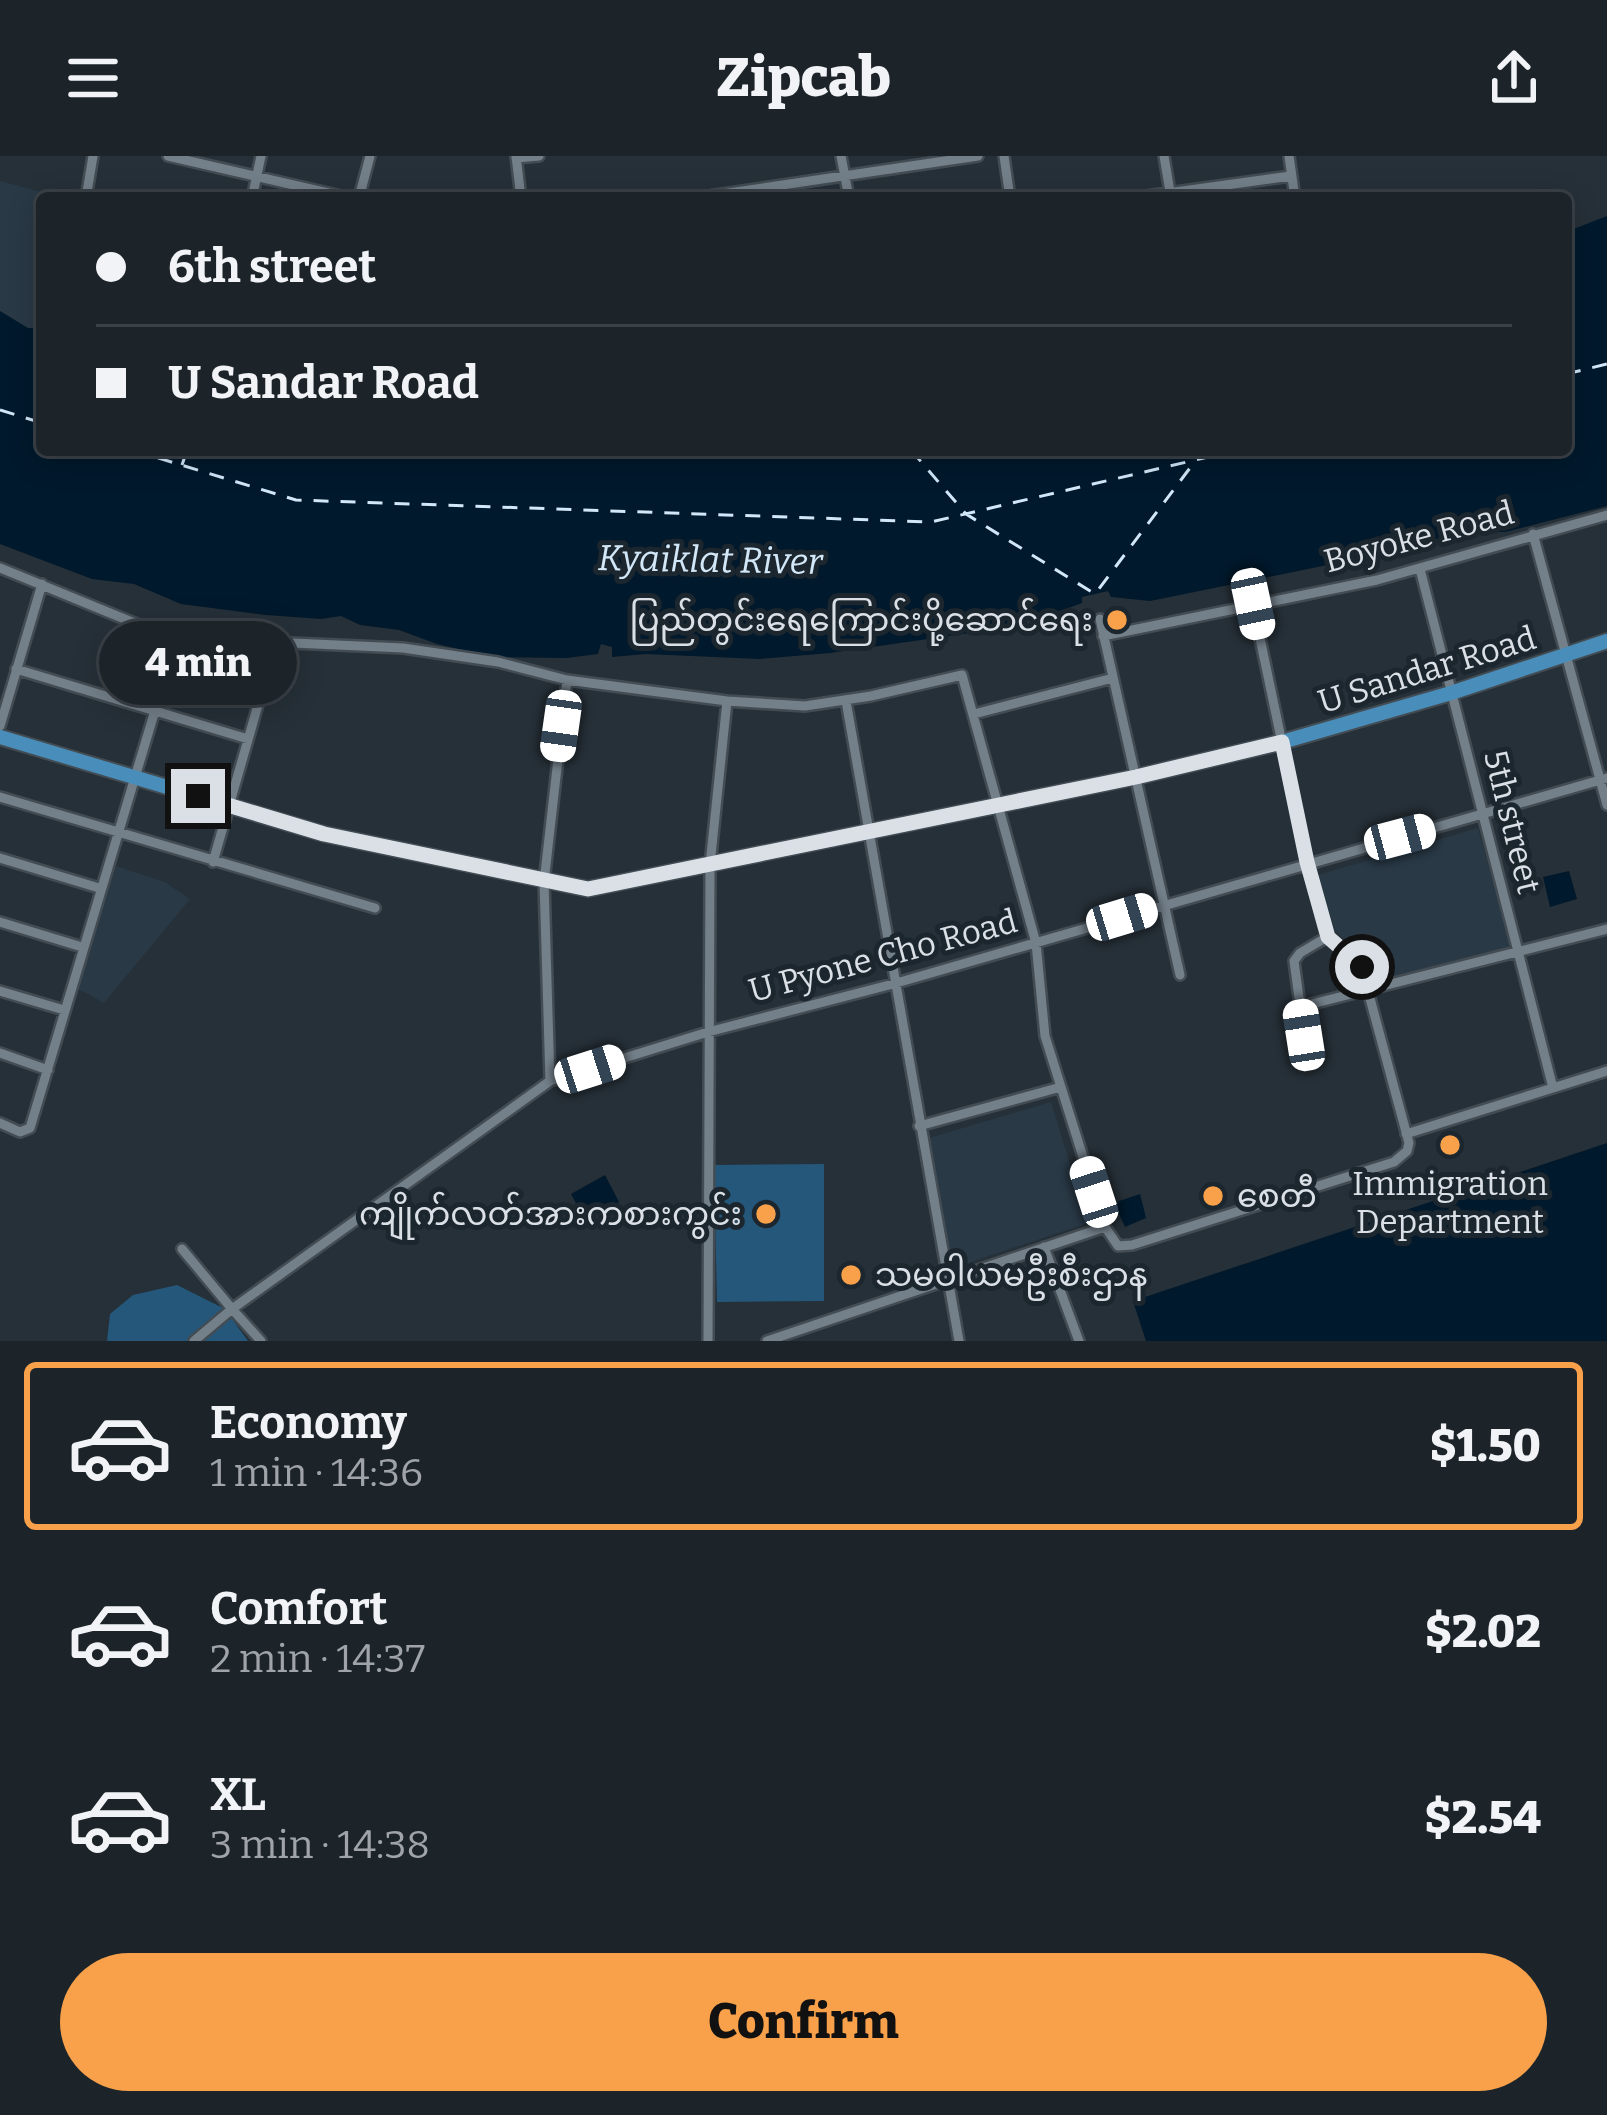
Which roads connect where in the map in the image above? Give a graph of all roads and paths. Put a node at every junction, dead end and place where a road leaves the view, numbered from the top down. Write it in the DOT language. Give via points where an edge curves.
graph roads {
  1 [pos="93,156"];
  2 [pos="168,156"];
  3 [pos="262,156"];
  4 [pos="370,156"];
  5 [pos="539,156"];
  6 [pos="841,156"];
  7 [pos="978,156"];
  8 [pos="1004,156"];
  9 [pos="1164,156"];
  10 [pos="1289,156"];
  11 [pos="516,157"];
  12 [pos="1292,176"];
  13 [pos="257,177"];
  14 [pos="845,178"];
  15 [pos="87,192"];
  16 [pos="253,192"];
  17 [pos="323,192"];
  18 [pos="361,192"];
  19 [pos="520,192"];
  20 [pos="740,192"];
  21 [pos="848,192"];
  22 [pos="1009,192"];
  23 [pos="1170,192"];
  24 [pos="1190,192"];
  25 [pos="1293,192"];
  26 [pos="1607,515"];
  27 [pos="1533,534"];
  28 [pos="0,568"];
  29 [pos="1420,569"];
  30 [pos="42,584"];
  31 [pos="1253,604"];
  32 [pos="1100,620"];
  33 [pos="1103,636"];
  34 [pos="177,637"];
  35 [pos="1607,641"];
  36 [pos="276,642"];
  37 [pos="1564,656"];
  38 [pos="16,669"];
  39 [pos="1113,677"];
  40 [pos="567,680"];
  41 [pos="1451,693"];
  42 [pos="846,700"];
  43 [pos="728,701"];
  44 [pos="155,712"];
  45 [pos="974,714"];
  46 [pos="0,726"];
  47 [pos="0,737"];
  48 [pos="248,739"];
  49 [pos="1282,742"];
  50 [pos="135,777"];
  51 [pos="1136,777"];
  52 [pos="1604,779"];
  53 [pos="0,797"];
  54 [pos="999,805"];
  55 [pos="1607,805"];
  56 [pos="230,806"];
  57 [pos="1483,814"];
  58 [pos="117,832"];
  59 [pos="869,832"];
  60 [pos="0,858"];
  61 [pos="213,862"];
  62 [pos="1307,862"];
  63 [pos="710,865"];
  64 [pos="544,882"];
  65 [pos="99,888"];
  66 [pos="1165,904"];
  67 [pos="375,908"];
  68 [pos="0,922"];
  69 [pos="1607,928"];
  70 [pos="1328,937"];
  71 [pos="1036,943"];
  72 [pos="82,946"];
  73 [pos="1518,951"];
  74 [pos="1180,975"];
  75 [pos="893,984"];
  76 [pos="1370,990"];
  77 [pos="0,991"];
  78 [pos="1300,1007"];
  79 [pos="64,1010"];
  80 [pos="708,1032"];
  81 [pos="1304,1035"];
  82 [pos="0,1053"];
  83 [pos="48,1070"];
  84 [pos="1607,1071"];
  85 [pos="550,1081"];
  86 [pos="1061,1087"];
  87 [pos="1553,1088"];
  88 [pos="0,1124"];
  89 [pos="919,1126"];
  90 [pos="1406,1134"];
  91 [pos="1105,1227"];
  92 [pos="1045,1247"];
  93 [pos="182,1249"];
  94 [pos="947,1279"];
  95 [pos="232,1309"];
  96 [pos="194,1341"];
  97 [pos="261,1341"];
  98 [pos="708,1341"];
  99 [pos="767,1341"];
  100 [pos="959,1341"];
  101 [pos="1079,1341"];
  1 -- 15 [label="street"];
  2 -- 13 [label="street"];
  3 -- 13 [label="street"];
  4 -- 18 [label="street"];
  5 -- 11 [label="street"];
  6 -- 14 [label="street"];
  7 -- 14 [label="street"];
  8 -- 22 [label="street"];
  9 -- 23 [label="street"];
  10 -- 12 [label="street"];
  11 -- 19 [label="street"];
  12 -- 24 [label="street"];
  12 -- 25 [label="street"];
  13 -- 16 [label="street"];
  13 -- 17 [label="street"];
  14 -- 20 [label="street"];
  14 -- 21 [label="street"];
  26 -- 27 [label="street, Boyoke Road"];
  27 -- 29 [label="street, Boyoke Road"];
  27 -- 37 [label="street"];
  28 -- 30 [label="street"];
  29 -- 31 [label="street, Boyoke Road"];
  29 -- 41 [label="street, 5th street"];
  30 -- 34 [label="street"];
  30 -- 38 [label="street"];
  31 -- 33 [label="street, Boyoke Road"];
  31 -- 49 [label="street"];
  32 -- 33 [label="street"];
  33 -- 39 [label="street"];
  34 -- 36 [label="street"];
  34 -- 44 [label="street"];
  35 -- 37 [label="main road, U Sandar Road"];
  36 -- 40 [label="street" via="404,648"];
  36 -- 48 [label="street"];
  37 -- 41 [label="main road, U Sandar Road"];
  37 -- 52 [label="street"];
  38 -- 44 [label="street"];
  38 -- 46 [label="street"];
  39 -- 45 [label="street"];
  39 -- 51 [label="street"];
  40 -- 43 [label="street"];
  40 -- 64 [label="street"];
  41 -- 49 [label="main road, U Sandar Road"];
  41 -- 57 [label="street, 5th street"];
  42 -- 43 [label="street"];
  42 -- 45 [label="street" via="959,674"];
  42 -- 59 [label="street"];
  43 -- 63 [label="street"];
  44 -- 48 [label="street"];
  44 -- 50 [label="street"];
  45 -- 54 [label="street"];
  47 -- 50 [label="main road, U Sandar Road"];
  48 -- 56 [label="street"];
  49 -- 51 [label="main road, U Sandar Road"];
  49 -- 62 [label="street"];
  50 -- 56 [label="main road, U Sandar Road"];
  50 -- 58 [label="street"];
  51 -- 54 [label="main road, U Sandar Road"];
  51 -- 66 [label="street"];
  52 -- 55 [label="street"];
  52 -- 57 [label="street, U Pyone Cho Road"];
  53 -- 58 [label="street"];
  54 -- 59 [label="main road, U Sandar Road"];
  54 -- 71 [label="street"];
  56 -- 61 [label="street"];
  56 -- 64 [label="main road, U Sandar Road"];
  57 -- 62 [label="street, U Pyone Cho Road"];
  57 -- 73 [label="street, 5th street"];
  58 -- 61 [label="street"];
  58 -- 65 [label="street"];
  59 -- 63 [label="main road, U Sandar Road"];
  59 -- 75 [label="street"];
  60 -- 65 [label="street"];
  61 -- 67 [label="street"];
  62 -- 66 [label="street, U Pyone Cho Road"];
  62 -- 70 [label="street"];
  63 -- 64 [label="main road, U Sandar Road" via="600,887"];
  63 -- 80 [label="street"];
  64 -- 85 [label="street"];
  65 -- 72 [label="street"];
  66 -- 71 [label="street, U Pyone Cho Road"];
  66 -- 74 [label="street"];
  68 -- 72 [label="street"];
  69 -- 73 [label="street"];
  70 -- 76 [label="street" via="1359,962"];
  70 -- 78 [label="street" via="1294,962"];
  71 -- 75 [label="street, U Pyone Cho Road"];
  71 -- 86 [label="street" via="1045,1036"];
  72 -- 79 [label="street"];
  73 -- 76 [label="street"];
  73 -- 87 [label="street, 5th street"];
  75 -- 80 [label="street, U Pyone Cho Road"];
  75 -- 89 [label="street"];
  76 -- 78 [label="street"];
  76 -- 90 [label="street"];
  77 -- 79 [label="street"];
  78 -- 81 [label="street"];
  79 -- 83 [label="street"];
  80 -- 85 [label="street, U Pyone Cho Road"];
  80 -- 98 [label="street"];
  82 -- 83 [label="street"];
  83 -- 88 [label="street" via="30,1128"];
  84 -- 87 [label="street"];
  85 -- 95 [label="street, U Pyone Cho Road"];
  86 -- 89 [label="street"];
  86 -- 91 [label="street"];
  87 -- 90 [label="street"];
  89 -- 94 [label="street"];
  90 -- 91 [label="street" via="1398,1161 1132,1245 1114,1244"];
  91 -- 92 [label="street"];
  92 -- 94 [label="street"];
  92 -- 101 [label="street"];
  93 -- 95 [label="street"];
  94 -- 99 [label="street"];
  94 -- 100 [label="street"];
  95 -- 96 [label="street, U Pyone Cho Road"];
  95 -- 97 [label="street"];
}
